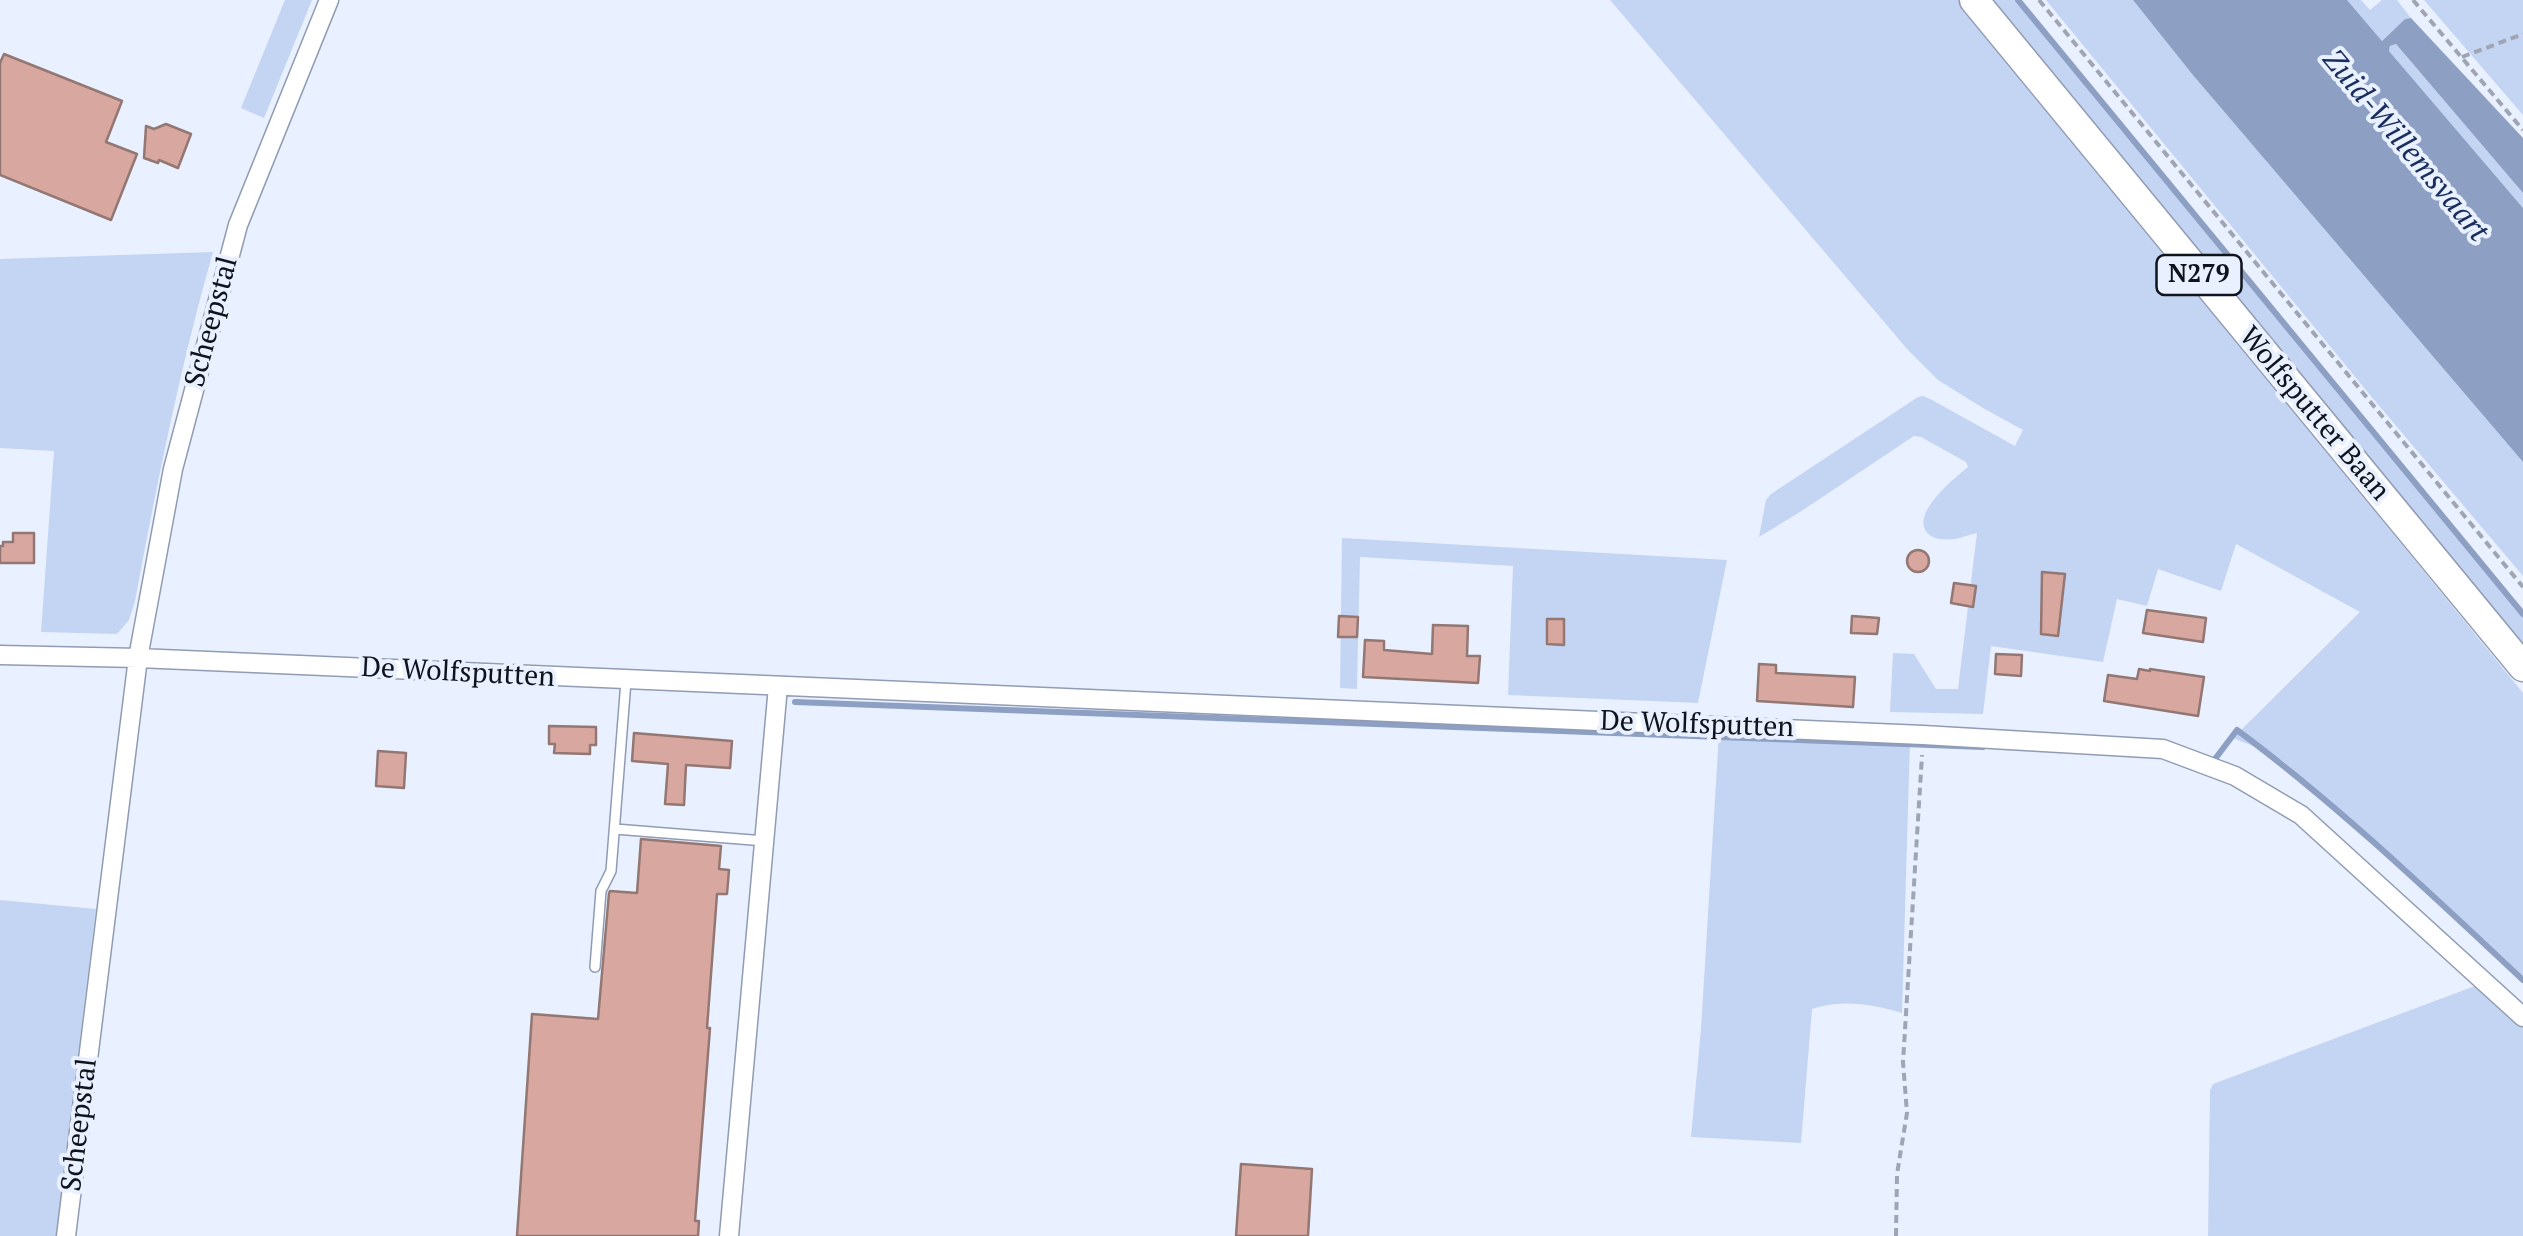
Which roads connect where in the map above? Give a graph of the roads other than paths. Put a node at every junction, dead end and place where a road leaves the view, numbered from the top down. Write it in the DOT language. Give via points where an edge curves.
graph roads {
  1 [pos="329,0"];
  2 [pos="1974,0"];
  3 [pos="0,654"];
  4 [pos="138,658"];
  5 [pos="2523,667"];
  6 [pos="626,680"];
  7 [pos="778,686"];
  8 [pos="615,829"];
  9 [pos="764,841"];
  10 [pos="595,967"];
  11 [pos="2523,1017"];
  12 [pos="66,1236"];
  13 [pos="729,1236"];
  1 -- 4 [label="street, Scheepstal" via="238,225 173,469"];
  2 -- 5 [label="main road, Wolfsputter Baan / N279"];
  3 -- 4 [label="street"];
  4 -- 6 [label="street, De Wolfsputten"];
  4 -- 12 [label="street, Scheepstal"];
  6 -- 7 [label="street, De Wolfsputten"];
  6 -- 8 [label="lane"];
  7 -- 9 [label="street"];
  7 -- 11 [label="street, De Wolfsputten" via="2162,749 2235,776 2301,815"];
  8 -- 9 [label="lane"];
  8 -- 10 [label="lane"];
  9 -- 13 [label="street"];
}
